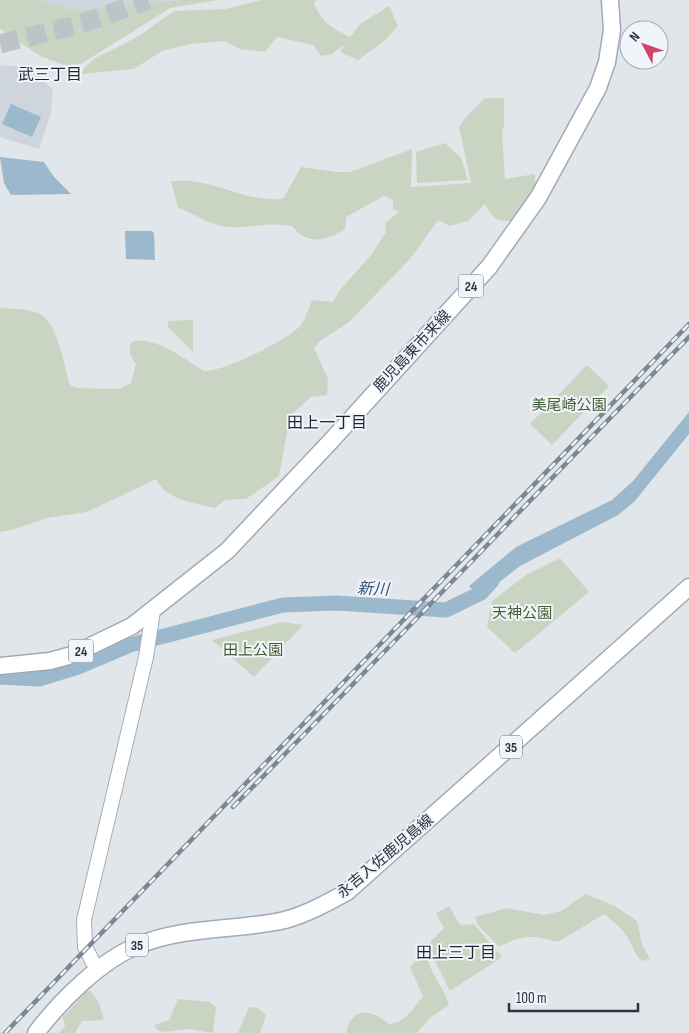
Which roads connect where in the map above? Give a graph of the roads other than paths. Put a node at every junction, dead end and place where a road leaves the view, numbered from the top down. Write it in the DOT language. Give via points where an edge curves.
graph roads {
  1 [pos="610,0"];
  2 [pos="689,588"];
  3 [pos="153,617"];
  4 [pos="0,666"];
  5 [pos="97,970"];
  6 [pos="36,1033"];
  1 -- 3 [label="main road, 鹿児島東市来線 / 24" via="612,30 607,62 598,88 550,179 501,251 251,526"];
  2 -- 5 [label="main road, 永吉入佐鹿児島線 / 35" via="347,892 312,911 284,920 148,941"];
  3 -- 4 [label="main road, 鹿児島東市来線 / 24" via="72,655 50,661"];
  3 -- 5 [label="street" via="84,920 85,947"];
  5 -- 6 [label="main road, 永吉入佐鹿児島線 / 35"];
}
